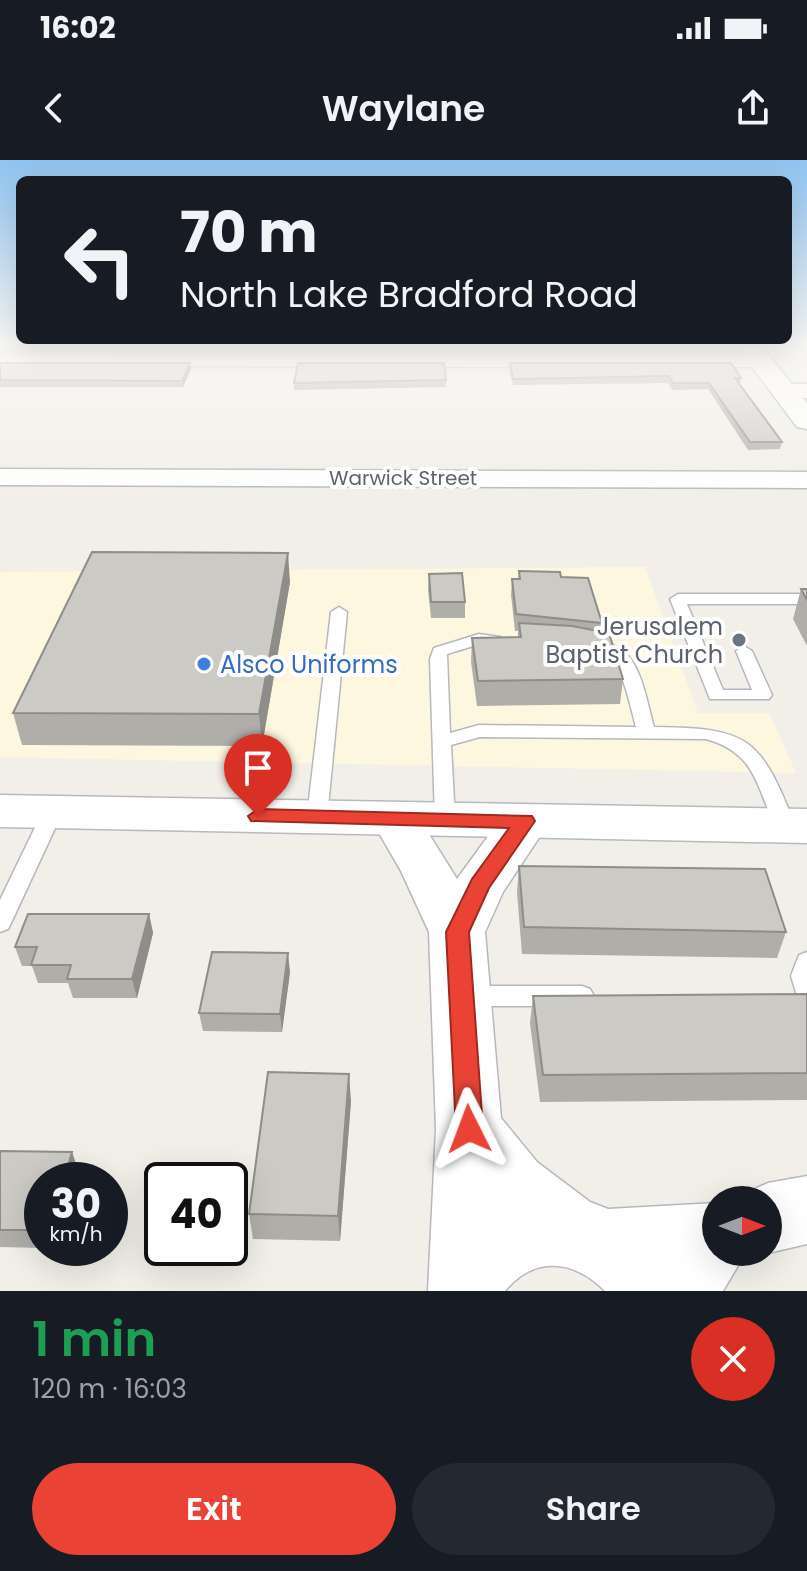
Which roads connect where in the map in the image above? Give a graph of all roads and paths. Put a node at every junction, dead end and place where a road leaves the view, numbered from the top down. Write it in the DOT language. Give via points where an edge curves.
graph roads {
  1 [pos="797,396"];
  2 [pos="807,421"];
  3 [pos="0,477"];
  4 [pos="807,480"];
  5 [pos="807,599"];
  6 [pos="339,612"];
  7 [pos="510,640"];
  8 [pos="572,642"];
  9 [pos="744,651"];
  10 [pos="647,732"];
  11 [pos="441,742"];
  12 [pos="0,811"];
  13 [pos="53,811"];
  14 [pos="317,817"];
  15 [pos="395,819"];
  16 [pos="445,820"];
  17 [pos="525,821"];
  18 [pos="796,825"];
  19 [pos="0,923"];
  20 [pos="457,932"];
  21 [pos="807,961"];
  22 [pos="461,996"];
  23 [pos="609,996"];
  24 [pos="807,996"];
  25 [pos="777,997"];
  26 [pos="469,1129"];
  27 [pos="807,1210"];
  28 [pos="782,1221"];
  29 [pos="702,1248"];
  30 [pos="610,1256"];
  31 [pos="466,1291"];
  1 -- 2 [label="street"];
  3 -- 4 [label="street, Warwick Street"];
  5 -- 9 [label="lane" via="678,599 716,695 763,695"];
  6 -- 14 [label="lane"];
  7 -- 11 [label="lane" via="479,639 440,651"];
  8 -- 10 [label="lane" via="614,651 625,663"];
  10 -- 11 [label="lane" via="479,731"];
  10 -- 18 [label="lane" via="728,737 744,748"];
  11 -- 16 [label="lane"];
  12 -- 13 [label="street"];
  13 -- 14 [label="street"];
  13 -- 19 [label="lane"];
  14 -- 15 [label="street"];
  15 -- 16 [label="street"];
  15 -- 20 [label="street"];
  16 -- 17 [label="street"];
  17 -- 18 [label="street"];
  17 -- 20 [label="street" via="480,885"];
  20 -- 22 [label="street"];
  21 -- 24 [label="lane"];
  22 -- 23 [label="lane"];
  22 -- 26 [label="street"];
  24 -- 25 [label="lane"];
  26 -- 30 [label="street" via="513,1185"];
  26 -- 31 [label="street"];
  27 -- 28 [label="street"];
  29 -- 30 [label="street"];
  30 -- 31 [label="street" via="540,1231 508,1241 482,1262"];
}
